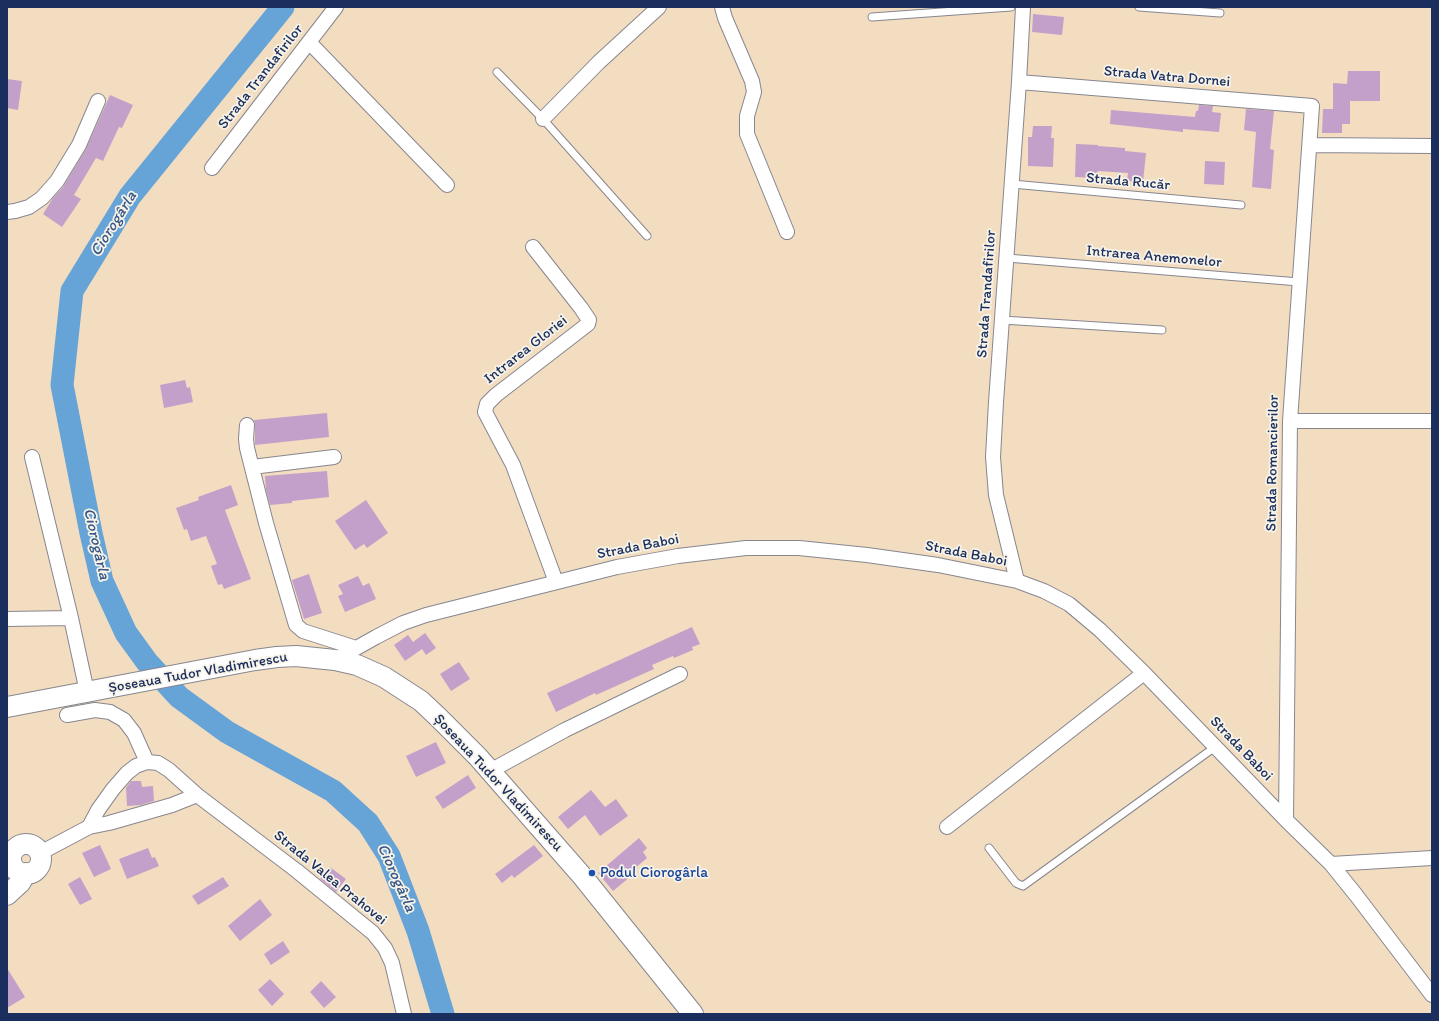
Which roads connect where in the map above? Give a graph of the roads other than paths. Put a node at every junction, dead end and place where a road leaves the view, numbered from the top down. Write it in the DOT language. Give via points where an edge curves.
graph roads {
  1 [pos="336,7"];
  2 [pos="660,7"];
  3 [pos="722,7"];
  4 [pos="1011,7"];
  5 [pos="1023,7"];
  6 [pos="1139,7"];
  7 [pos="1220,12"];
  8 [pos="872,17"];
  9 [pos="309,42"];
  10 [pos="497,72"];
  11 [pos="1019,82"];
  12 [pos="98,101"];
  13 [pos="1312,106"];
  14 [pos="543,119"];
  15 [pos="1310,145"];
  16 [pos="1432,146"];
  17 [pos="212,168"];
  18 [pos="1012,184"];
  19 [pos="447,185"];
  20 [pos="1242,205"];
  21 [pos="7,212"];
  22 [pos="787,232"];
  23 [pos="647,236"];
  24 [pos="534,247"];
  25 [pos="1007,258"];
  26 [pos="1299,282"];
  27 [pos="1002,320"];
  28 [pos="1162,330"];
  29 [pos="1290,420"];
  30 [pos="1432,421"];
  31 [pos="247,425"];
  32 [pos="32,457"];
  33 [pos="334,457"];
  34 [pos="252,467"];
  35 [pos="1017,581"];
  36 [pos="556,582"];
  37 [pos="70,618"];
  38 [pos="7,619"];
  39 [pos="356,648"];
  40 [pos="335,660"];
  41 [pos="1144,673"];
  42 [pos="680,674"];
  43 [pos="90,692"];
  44 [pos="7,708"];
  45 [pos="68,715"];
  46 [pos="1215,747"];
  47 [pos="147,762"];
  48 [pos="490,770"];
  49 [pos="197,795"];
  50 [pos="1286,820"];
  51 [pos="89,827"];
  52 [pos="947,827"];
  53 [pos="989,848"];
  54 [pos="10,852"];
  55 [pos="40,854"];
  56 [pos="1432,858"];
  57 [pos="1331,864"];
  58 [pos="26,873"];
  59 [pos="7,895"];
  60 [pos="1432,995"];
  61 [pos="404,1014"];
  62 [pos="693,1014"];
  1 -- 9 [label="street, Strada Trandafirilor"];
  2 -- 14 [label="street" via="599,62"];
  3 -- 22 [label="street" via="752,81 754,92 747,116 747,134"];
  4 -- 8 [label="lane"];
  5 -- 11 [label="street, Strada Trandafirilor"];
  6 -- 7 [label="lane"];
  9 -- 17 [label="street, Strada Trandafirilor"];
  9 -- 19 [label="street"];
  10 -- 14 [label="lane"];
  11 -- 13 [label="street, Strada Vatra Dornei"];
  11 -- 18 [label="street, Strada Trandafirilor"];
  12 -- 21 [label="street" via="80,145 57,181 30,207"];
  13 -- 15 [label="street, Strada Romancierilor"];
  14 -- 23 [label="lane"];
  15 -- 16 [label="street"];
  15 -- 26 [label="street, Strada Romancierilor"];
  18 -- 20 [label="lane, Strada Rucăr"];
  18 -- 25 [label="street, Strada Trandafirilor"];
  24 -- 36 [label="street, Intrarea Gloriei" via="582,308 589,320 588,324 496,395 487,404 485,412 513,464"];
  25 -- 26 [label="lane, Intrarea Anemonelor"];
  25 -- 27 [label="street, Strada Trandafirilor"];
  26 -- 29 [label="street, Strada Romancierilor"];
  27 -- 28 [label="lane"];
  27 -- 35 [label="street, Strada Trandafirilor" via="993,457 996,495"];
  29 -- 30 [label="street"];
  29 -- 50 [label="street, Strada Romancierilor"];
  31 -- 34 [label="street" via="246,439"];
  32 -- 37 [label="street"];
  33 -- 34 [label="street"];
  34 -- 39 [label="street" via="296,625 303,631"];
  35 -- 36 [label="street, Strada Baboi" via="938,565 867,555 800,548 746,548 678,556"];
  35 -- 41 [label="street, Strada Baboi" via="1068,604 1100,630"];
  36 -- 39 [label="street, Strada Baboi" via="426,615"];
  37 -- 38 [label="street"];
  37 -- 43 [label="street"];
  39 -- 40 [label="street, Strada Baboi"];
  40 -- 43 [label="main road, Șoseaua Tudor Vladimirescu" via="296,656 255,660"];
  40 -- 48 [label="main road, Șoseaua Tudor Vladimirescu" via="357,665 405,689 438,717"];
  41 -- 46 [label="street, Strada Baboi"];
  41 -- 52 [label="street"];
  42 -- 48 [label="street"];
  43 -- 44 [label="main road, Șoseaua Tudor Vladimirescu"];
  45 -- 47 [label="street" via="95,710 110,712 124,720 134,733"];
  46 -- 50 [label="street, Strada Baboi"];
  46 -- 53 [label="lane" via="1022,886 1016,883"];
  47 -- 49 [label="street, Strada Valea Prahovei" via="158,763"];
  47 -- 51 [label="street" via="127,773 98,810"];
  48 -- 62 [label="main road, Șoseaua Tudor Vladimirescu" via="583,877"];
  49 -- 51 [label="street" via="172,805"];
  49 -- 61 [label="street, Strada Valea Prahovei" via="373,933 385,948 392,963"];
  50 -- 57 [label="street, Strada Baboi"];
  51 -- 55 [label="street"];
  54 -- 55 [label="main road" via="26,844 37,848"];
  54 -- 58 [label="main road" via="16,869"];
  55 -- 58 [label="main road" via="40,865 36,870"];
  56 -- 57 [label="street"];
  57 -- 60 [label="street, Strada Baboi"];
  58 -- 59 [label="main road"];
}
